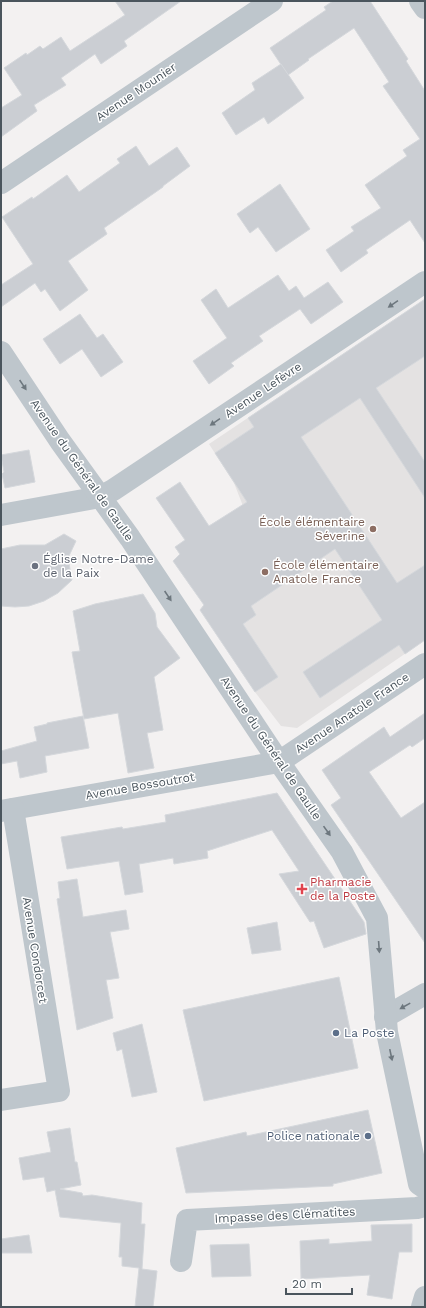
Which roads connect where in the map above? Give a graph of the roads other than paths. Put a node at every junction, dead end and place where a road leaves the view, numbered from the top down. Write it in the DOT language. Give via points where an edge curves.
graph roads {
  1 [pos="272,1"];
  2 [pos="420,1"];
  3 [pos="425,8"];
  4 [pos="1,183"];
  5 [pos="425,282"];
  6 [pos="1,352"];
  7 [pos="100,497"];
  8 [pos="1,515"];
  9 [pos="425,664"];
  10 [pos="279,762"];
  11 [pos="7,810"];
  12 [pos="425,994"];
  13 [pos="385,1017"];
  14 [pos="1,1100"];
  15 [pos="425,1188"];
  16 [pos="425,1206"];
  17 [pos="181,1261"];
  18 [pos="425,1297"];
  19 [pos="422,1307"];
  1 -- 4 [label="street, Avenue Mounier"];
  2 -- 3 [label="street"];
  5 -- 7 [label="street, Avenue Lefèvre, one-way"];
  6 -- 7 [label="street, Avenue du Général de Gaulle, one-way"];
  7 -- 8 [label="street, Avenue Lefèvre"];
  7 -- 10 [label="street, Avenue du Général de Gaulle, one-way"];
  9 -- 10 [label="street, Avenue Anatole France"];
  10 -- 11 [label="street, Avenue Bossoutrot"];
  10 -- 13 [label="street, Avenue du Général de Gaulle, one-way" via="342,852 377,918"];
  11 -- 14 [label="street, Avenue Condorcet" via="58,1091"];
  12 -- 13 [label="street, one-way"];
  13 -- 15 [label="street, Avenue du Général de Gaulle, one-way" via="419,1184"];
  16 -- 17 [label="street, Impasse des Clématites" via="187,1220"];
  18 -- 19 [label="street"];
}
